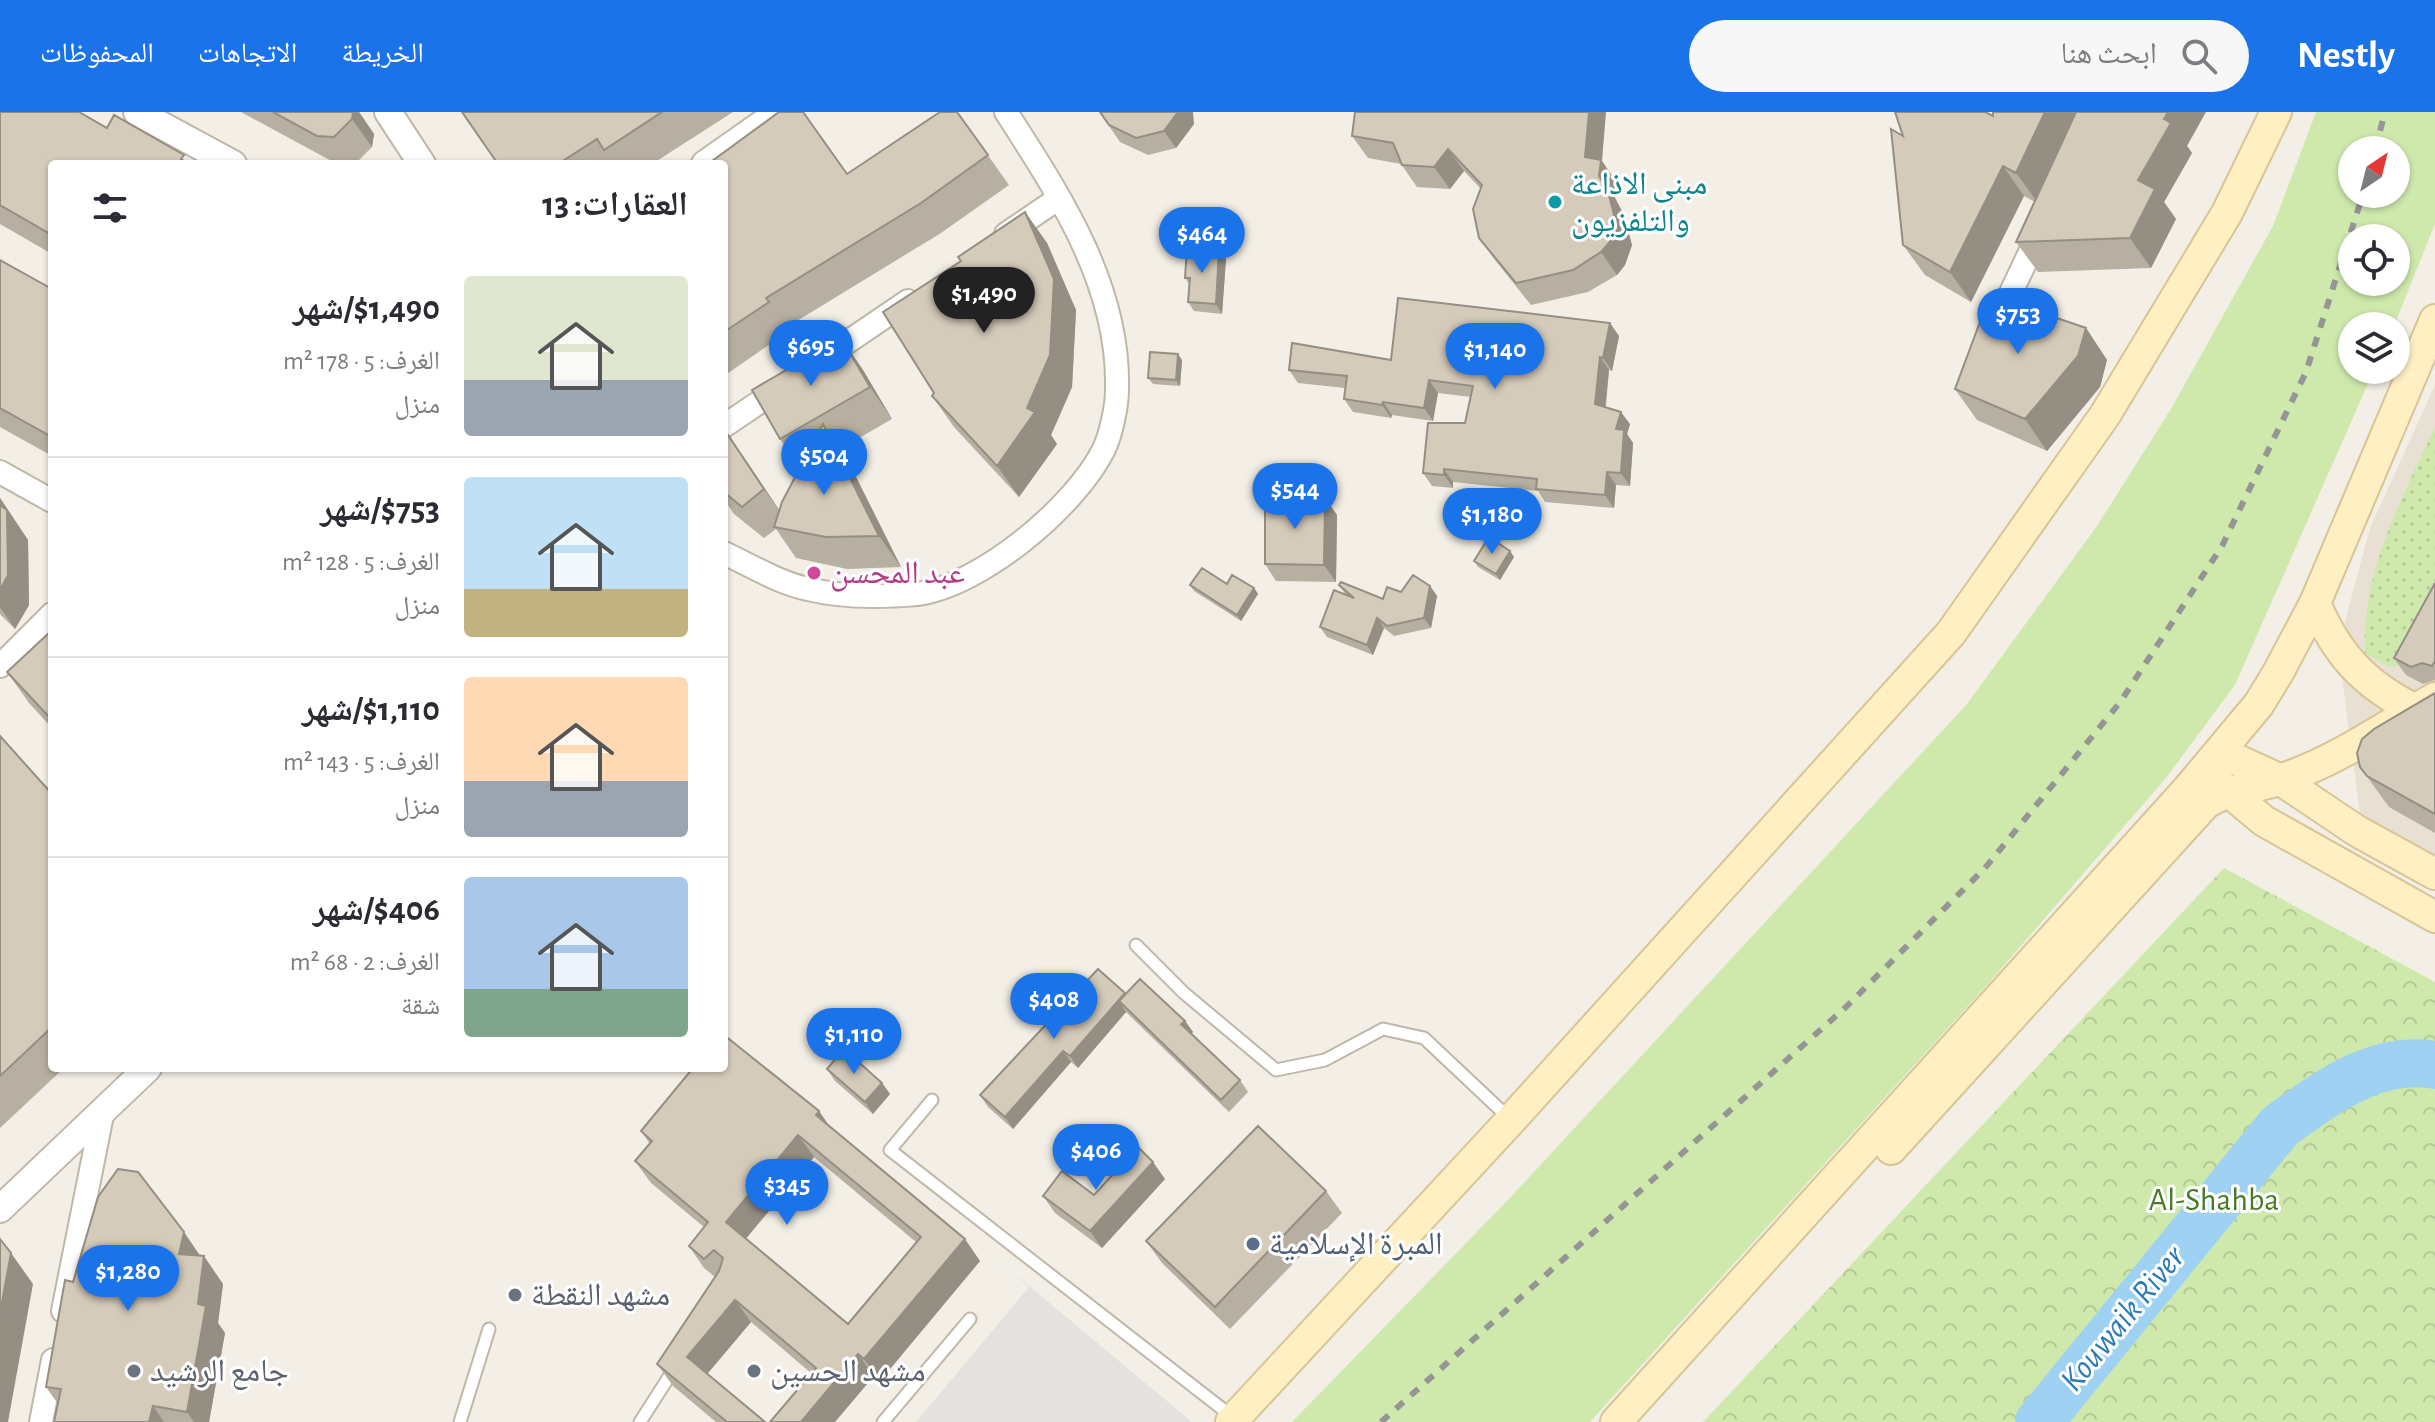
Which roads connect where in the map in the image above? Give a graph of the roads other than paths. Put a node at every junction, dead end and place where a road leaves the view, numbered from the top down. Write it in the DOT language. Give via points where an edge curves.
graph roads {
  1 [pos="137,112"];
  2 [pos="388,112"];
  3 [pos="779,112"];
  4 [pos="1006,112"];
  5 [pos="2276,112"];
  6 [pos="226,160"];
  7 [pos="419,160"];
  8 [pos="711,160"];
  9 [pos="1059,198"];
  10 [pos="2050,209"];
  11 [pos="982,251"];
  12 [pos="930,286"];
  13 [pos="1998,320"];
  14 [pos="2435,320"];
  15 [pos="728,423"];
  16 [pos="0,472"];
  17 [pos="48,499"];
  18 [pos="728,555"];
  19 [pos="2315,603"];
  20 [pos="48,618"];
  21 [pos="0,666"];
  22 [pos="2425,704"];
  23 [pos="2339,754"];
  24 [pos="2212,760"];
  25 [pos="2281,780"];
  26 [pos="2227,792"];
  27 [pos="2333,815"];
  28 [pos="2435,874"];
  29 [pos="2435,917"];
  30 [pos="1136,945"];
  31 [pos="144,1072"];
  32 [pos="932,1100"];
  33 [pos="103,1110"];
  34 [pos="1511,1120"];
  35 [pos="0,1209"];
  36 [pos="970,1319"];
  37 [pos="489,1329"];
  38 [pos="681,1358"];
  39 [pos="1232,1420"];
  40 [pos="41,1422"];
  41 [pos="460,1422"];
  42 [pos="640,1422"];
  43 [pos="883,1422"];
  44 [pos="1616,1422"];
  45 [pos="1642,1422"];
  1 -- 6 [label="street"];
  2 -- 7 [label="street"];
  3 -- 8 [label="street"];
  4 -- 9 [label="street"];
  5 -- 34 [label="main road" via="2227,213 2105,415 1951,633"];
  9 -- 11 [label="street"];
  9 -- 18 [label="street" via="1099,278 1114,337 1117,392 1105,448 1068,501 1025,540 976,572 920,594 807,589"];
  10 -- 13 [label="street"];
  12 -- 15 [label="street"];
  14 -- 19 [label="main road"];
  16 -- 17 [label="street"];
  19 -- 22 [label="main road" via="2326,631 2353,667 2387,696"];
  19 -- 24 [label="main road" via="2259,704"];
  20 -- 21 [label="street"];
  22 -- 23 [label="main road"];
  23 -- 25 [label="main road"];
  23 -- 27 [label="main road" via="2327,777"];
  24 -- 25 [label="main road"];
  24 -- 26 [label="main road"];
  24 -- 44 [label="main road"];
  25 -- 26 [label="main road"];
  25 -- 27 [label="main road"];
  26 -- 29 [label="main road" via="2264,821"];
  26 -- 45 [label="main road" via="2196,813"];
  27 -- 28 [label="main road"];
  30 -- 34 [label="lane" via="1276,1070 1325,1060 1383,1029 1424,1038"];
  31 -- 33 [label="street"];
  32 -- 39 [label="lane" via="890,1150"];
  33 -- 35 [label="street"];
  33 -- 40 [label="street"];
  34 -- 39 [label="main road"];
  36 -- 43 [label="lane"];
  37 -- 41 [label="lane"];
  38 -- 42 [label="lane"];
}
